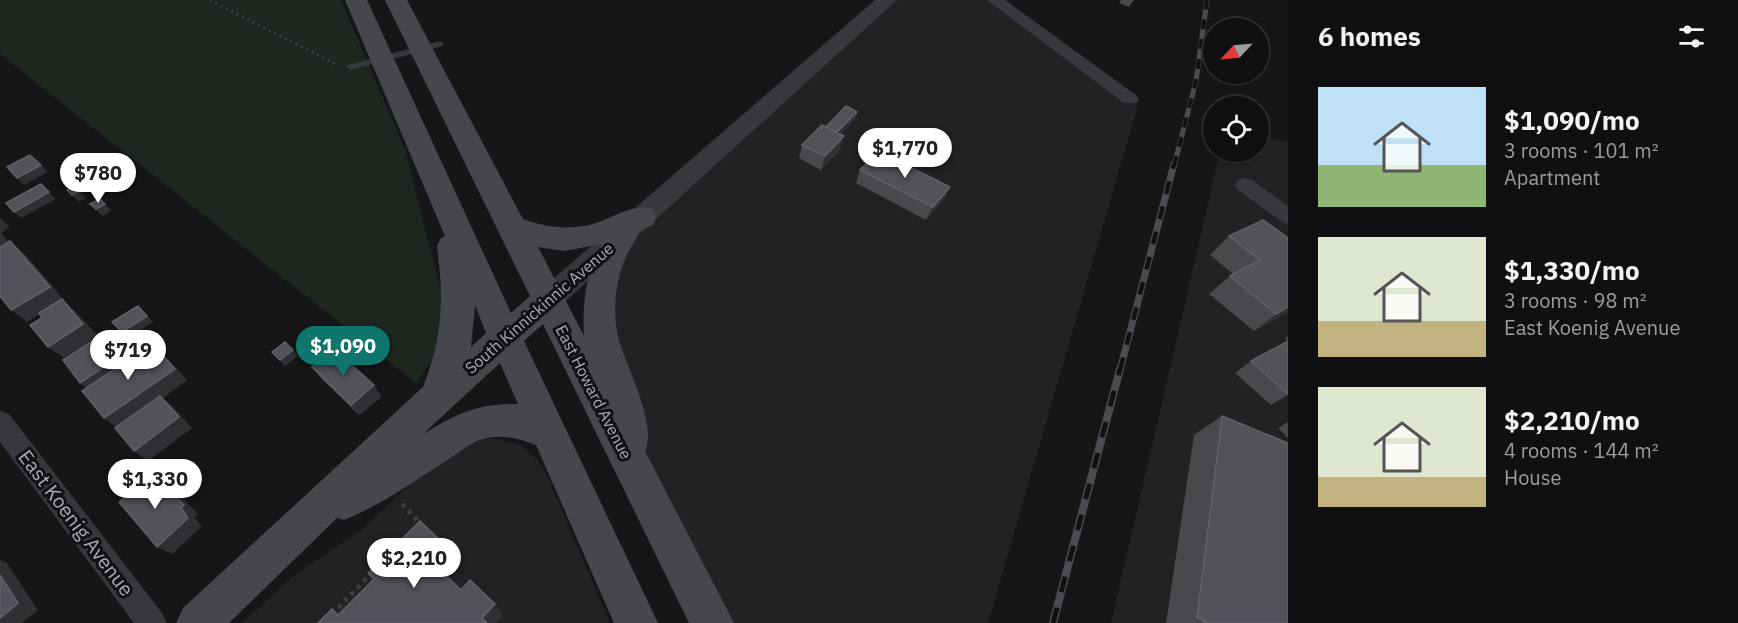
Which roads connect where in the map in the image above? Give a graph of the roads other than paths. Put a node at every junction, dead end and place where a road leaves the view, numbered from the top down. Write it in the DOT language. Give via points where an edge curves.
graph roads {
  1 [pos="356,0"];
  2 [pos="396,0"];
  3 [pos="886,0"];
  4 [pos="995,0"];
  5 [pos="430,46"];
  6 [pos="383,59"];
  7 [pos="351,67"];
  8 [pos="1130,99"];
  9 [pos="1245,184"];
  10 [pos="444,199"];
  11 [pos="1288,216"];
  12 [pos="633,225"];
  13 [pos="511,228"];
  14 [pos="548,300"];
  15 [pos="505,337"];
  16 [pos="436,398"];
  17 [pos="0,422"];
  18 [pos="549,433"];
  19 [pos="635,474"];
  20 [pos="306,521"];
  21 [pos="153,623"];
  22 [pos="198,623"];
  23 [pos="636,623"];
  24 [pos="712,623"];
  1 -- 6 [label="main road"];
  2 -- 5 [label="main road, East Howard Avenue"];
  3 -- 12 [label="street, South Kinnickinnic Avenue"];
  4 -- 8 [label="street"];
  5 -- 6 [label="lane"];
  5 -- 13 [label="main road, East Howard Avenue"];
  6 -- 7 [label="lane"];
  6 -- 10 [label="main road"];
  9 -- 11 [label="street"];
  10 -- 15 [label="main road"];
  10 -- 16 [label="main road" via="460,307 451,363"];
  12 -- 13 [label="main road" via="607,233 553,239"];
  12 -- 14 [label="street, South Kinnickinnic Avenue"];
  12 -- 19 [label="main road" via="606,267 599,307 601,336 622,395"];
  13 -- 14 [label="main road, East Howard Avenue"];
  14 -- 15 [label="main road, South Kinnickinnic Avenue"];
  14 -- 19 [label="main road, East Howard Avenue"];
  15 -- 16 [label="main road, South Kinnickinnic Avenue"];
  15 -- 18 [label="main road"];
  16 -- 20 [label="main road, South Kinnickinnic Avenue"];
  17 -- 21 [label="street, East Koenig Avenue"];
  18 -- 20 [label="main road" via="522,421 498,420 469,426 386,478"];
  18 -- 23 [label="main road"];
  19 -- 24 [label="main road, East Howard Avenue"];
  20 -- 22 [label="main road, South Kinnickinnic Avenue"];
}
